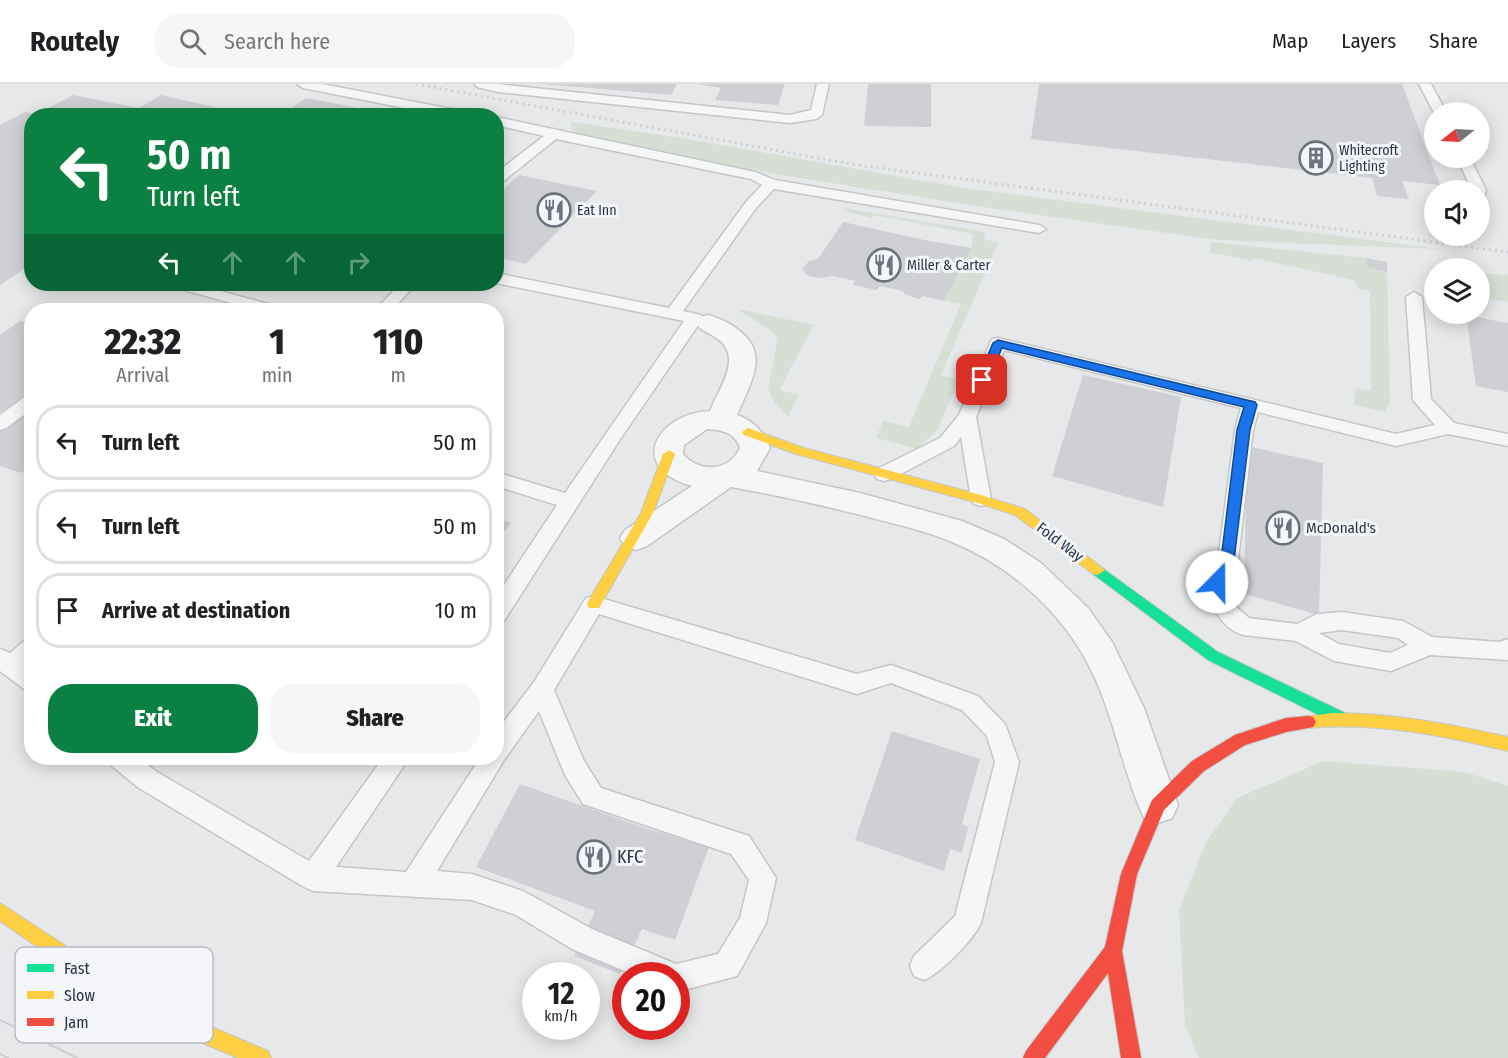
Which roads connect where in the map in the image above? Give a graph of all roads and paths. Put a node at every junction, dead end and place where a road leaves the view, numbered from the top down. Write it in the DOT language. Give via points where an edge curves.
graph roads {
  1 [pos="303,84"];
  2 [pos="481,84"];
  3 [pos="823,84"];
  4 [pos="1425,84"];
  5 [pos="1435,102"];
  6 [pos="426,108"];
  7 [pos="504,123"];
  8 [pos="553,135"];
  9 [pos="504,174"];
  10 [pos="771,184"];
  11 [pos="1039,229"];
  12 [pos="504,280"];
  13 [pos="204,291"];
  14 [pos="401,291"];
  15 [pos="1414,297"];
  16 [pos="248,303"];
  17 [pos="390,303"];
  18 [pos="673,314"];
  19 [pos="701,321"];
  20 [pos="1251,405"];
  21 [pos="24,406"];
  22 [pos="967,417"];
  23 [pos="721,420"];
  24 [pos="0,424"];
  25 [pos="1448,428"];
  26 [pos="748,432"];
  27 [pos="1508,440"];
  28 [pos="669,454"];
  29 [pos="884,474"];
  30 [pos="727,476"];
  31 [pos="504,481"];
  32 [pos="981,499"];
  33 [pos="570,502"];
  34 [pos="636,538"];
  35 [pos="504,603"];
  36 [pos="594,604"];
  37 [pos="1300,633"];
  38 [pos="1428,646"];
  39 [pos="1508,648"];
  40 [pos="24,651"];
  41 [pos="6,661"];
  42 [pos="24,676"];
  43 [pos="542,689"];
  44 [pos="1340,718"];
  45 [pos="504,741"];
  46 [pos="1508,744"];
  47 [pos="130,765"];
  48 [pos="392,765"];
  49 [pos="489,765"];
  50 [pos="1158,805"];
  51 [pos="313,878"];
  52 [pos="413,885"];
  53 [pos="0,911"];
  54 [pos="53,947"];
  55 [pos="1113,951"];
  56 [pos="637,962"];
  57 [pos="924,966"];
  58 [pos="690,975"];
  59 [pos="213,1038"];
  60 [pos="261,1058"];
  61 [pos="1033,1058"];
  62 [pos="1131,1058"];
  1 -- 6 [label="lane"];
  2 -- 3 [label="lane" via="790,119 818,112"];
  4 -- 5 [label="lane"];
  7 -- 8 [label="lane"];
  8 -- 9 [label="lane"];
  8 -- 10 [label="lane" via="755,176"];
  10 -- 11 [label="lane"];
  10 -- 18 [label="lane" via="751,205"];
  12 -- 18 [label="lane"];
  13 -- 16 [label="lane"];
  14 -- 17 [label="lane"];
  15 -- 25 [label="lane" via="1422,400"];
  18 -- 19 [label="lane"];
  19 -- 23 [label="street" via="737,340 744,351 743,367"];
  19 -- 33 [label="lane" via="612,437"];
  20 -- 22 [label="lane" via="998,343"];
  20 -- 25 [label="lane" via="1396,440"];
  20 -- 37 [label="lane" via="1244,430 1228,560 1217,582 1225,610 1243,626"];
  21 -- 24 [label="lane"];
  22 -- 29 [label="lane" via="947,442"];
  22 -- 32 [label="lane"];
  23 -- 26 [label="street"];
  23 -- 28 [label="street" via="682,428 669,444"];
  25 -- 27 [label="lane"];
  26 -- 29 [label="main road, Fold Way"];
  26 -- 30 [label="street" via="755,448 753,457 748,465"];
  28 -- 30 [label="street" via="683,471 696,476"];
  28 -- 34 [label="main road"];
  29 -- 32 [label="main road, Fold Way"];
  30 -- 34 [label="street"];
  30 -- 50 [label="street" via="797,488 939,525 974,537 1041,581 1072,611 1100,651 1128,710"];
  31 -- 33 [label="lane"];
  32 -- 44 [label="main road, Fold Way" via="1020,512 1213,656"];
  33 -- 35 [label="lane"];
  34 -- 36 [label="main road"];
  36 -- 43 [label="lane"];
  36 -- 57 [label="lane" via="857,684 891,674 970,703 997,731 1007,762 967,923"];
  37 -- 38 [label="lane" via="1317,623 1342,621 1403,630"];
  37 -- 38 [label="lane" via="1335,652 1391,662"];
  38 -- 39 [label="lane" via="1507,651"];
  40 -- 41 [label="lane"];
  41 -- 42 [label="lane"];
  43 -- 45 [label="lane"];
  43 -- 58 [label="lane" via="574,767 592,796 740,845 763,878 752,923 727,966"];
  44 -- 46 [label="main road" via="1433,726"];
  44 -- 50 [label="main road" via="1286,725 1240,740 1198,766"];
  47 -- 51 [label="lane" via="148,780"];
  48 -- 51 [label="lane"];
  49 -- 52 [label="lane"];
  50 -- 55 [label="main road" via="1129,874"];
  51 -- 52 [label="lane"];
  52 -- 56 [label="lane" via="472,887 523,904 582,939"];
  53 -- 54 [label="main road"];
  55 -- 61 [label="main road"];
  55 -- 62 [label="main road"];
  59 -- 60 [label="main road"];
}
